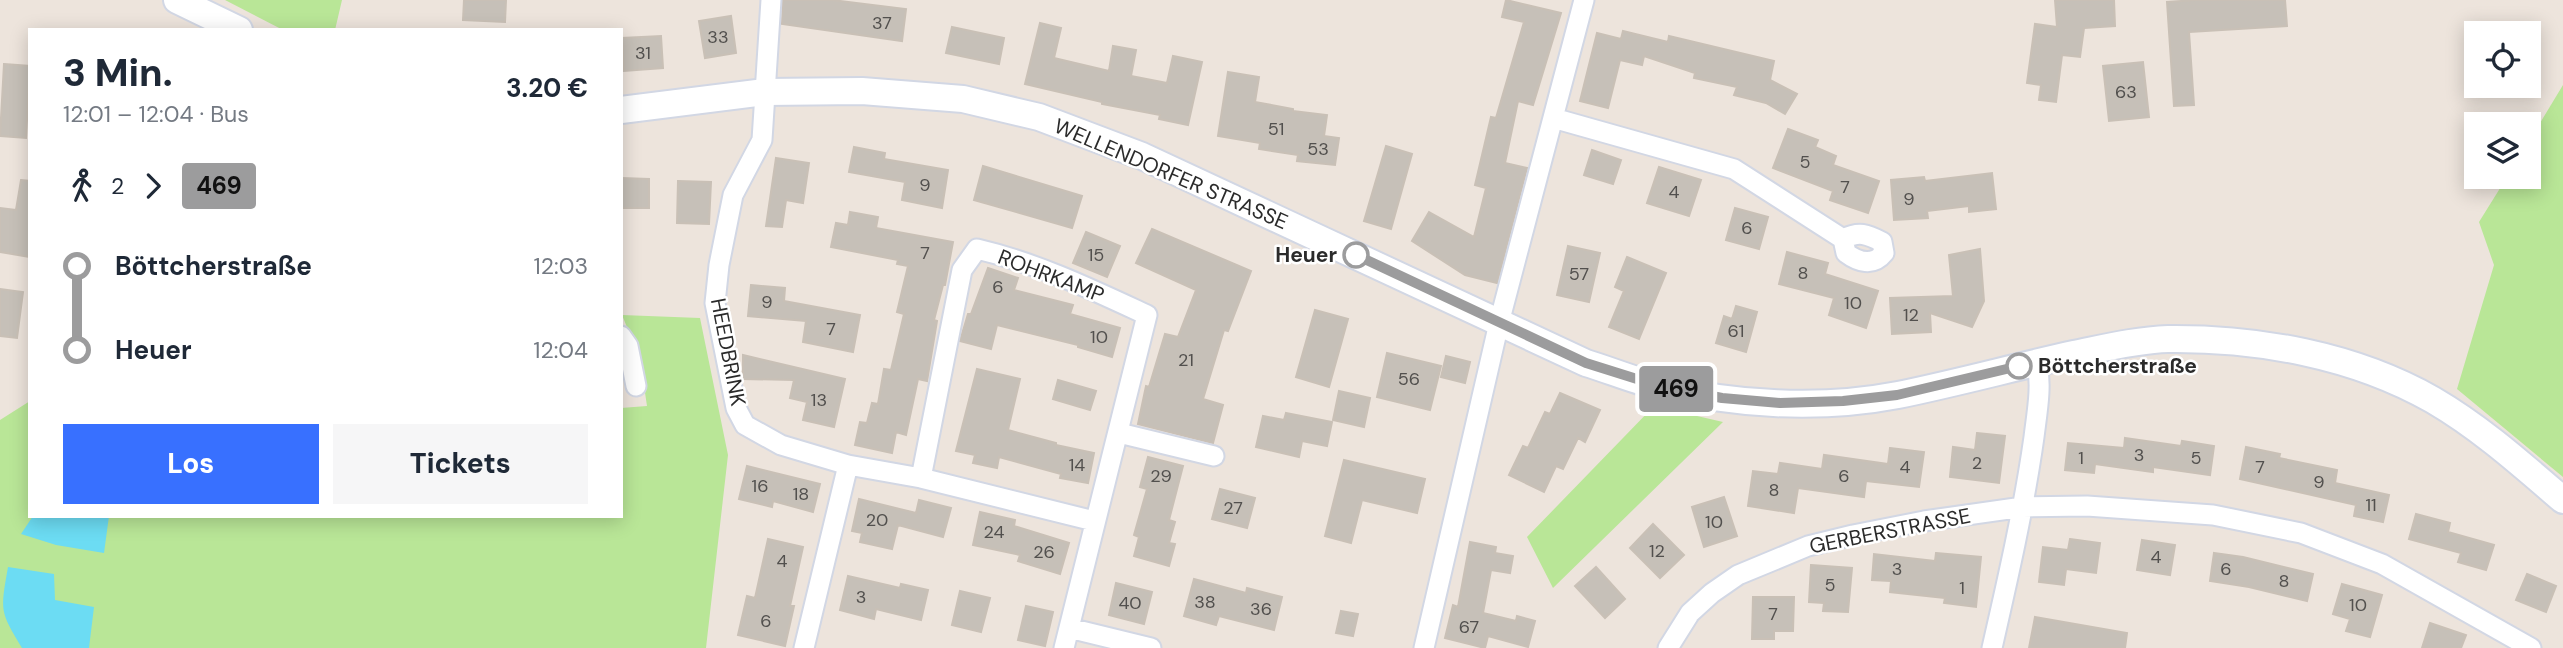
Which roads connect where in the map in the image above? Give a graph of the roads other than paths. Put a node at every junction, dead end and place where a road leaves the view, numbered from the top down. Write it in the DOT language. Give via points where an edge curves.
graph roads {
  1 [pos="177,0"];
  2 [pos="771,0"];
  3 [pos="1584,0"];
  4 [pos="235,28"];
  5 [pos="765,92"];
  6 [pos="623,110"];
  7 [pos="1553,118"];
  8 [pos="1843,239"];
  9 [pos="1499,323"];
  10 [pos="623,339"];
  11 [pos="2037,362"];
  12 [pos="636,386"];
  13 [pos="1119,433"];
  14 [pos="1214,456"];
  15 [pos="848,465"];
  16 [pos="921,478"];
  17 [pos="2563,500"];
  18 [pos="2023,507"];
  19 [pos="1094,521"];
  20 [pos="1069,628"];
  21 [pos="804,648"];
  22 [pos="1064,648"];
  23 [pos="1151,648"];
  24 [pos="1424,648"];
  25 [pos="1668,648"];
  26 [pos="1992,648"];
  27 [pos="2531,648"];
  1 -- 4 [label="street"];
  2 -- 5 [label="street, HEEDBRINK"];
  3 -- 7 [label="street"];
  5 -- 6 [label="street, WELLENDORFER STRASSE"];
  5 -- 9 [label="street, WELLENDORFER STRASSE" via="889,92 962,99 1039,117 1142,156"];
  5 -- 15 [label="street, HEEDBRINK" via="762,141 733,195 715,303 736,408 745,425 781,445"];
  7 -- 8 [label="street" via="1734,169"];
  7 -- 9 [label="street"];
  9 -- 11 [label="street, WELLENDORFER STRASSE" via="1586,363 1656,385 1780,403 1897,395"];
  9 -- 24 [label="street"];
  10 -- 12 [label="street"];
  11 -- 17 [label="street, WELLENDORFER STRASSE" via="2165,339 2237,341 2308,352 2370,372 2432,400 2489,437"];
  11 -- 18 [label="street" via="2038,405"];
  13 -- 14 [label="street"];
  13 -- 16 [label="street, ROHRKAMP" via="1147,315 1059,275 977,249 961,270"];
  13 -- 19 [label="street, ROHRKAMP"];
  15 -- 16 [label="street, HEEDBRINK"];
  15 -- 21 [label="street"];
  16 -- 19 [label="street, HEEDBRINK"];
  18 -- 25 [label="street, GERBERSTRASSE" via="1901,525 1808,546 1738,575 1712,593 1690,613"];
  18 -- 26 [label="street"];
  18 -- 27 [label="street, GERBERSTRASSE" via="2087,506 2213,515 2301,533 2382,564"];
  19 -- 20 [label="street, ROHRKAMP"];
  20 -- 22 [label="street, ROHRKAMP"];
  20 -- 23 [label="street"];
}
